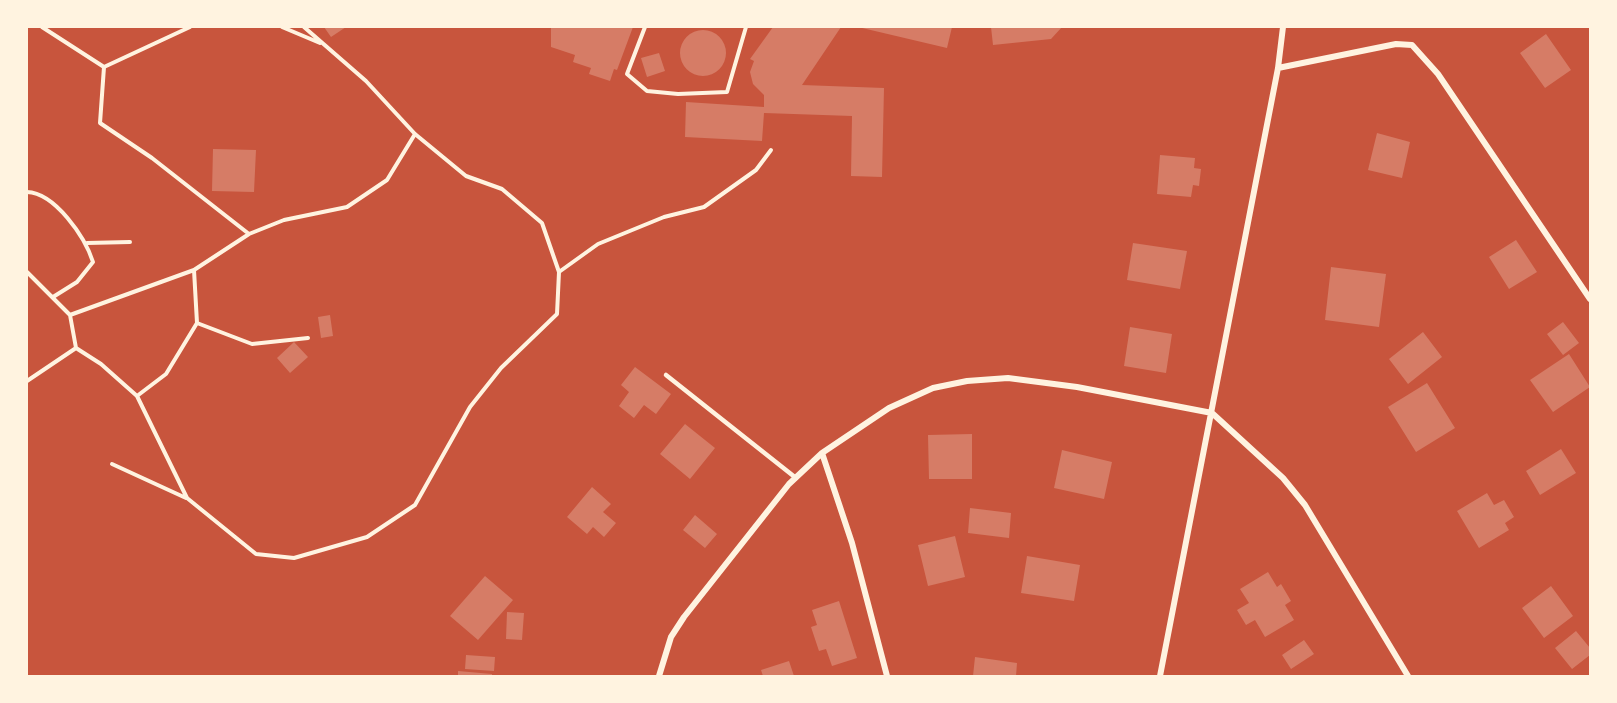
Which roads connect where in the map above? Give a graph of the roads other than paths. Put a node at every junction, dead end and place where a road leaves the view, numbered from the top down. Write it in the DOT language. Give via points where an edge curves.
graph roads {
  1 [pos="1283,27"];
  2 [pos="1278,68"];
  3 [pos="1590,299"];
  4 [pos="666,375"];
  5 [pos="1212,413"];
  6 [pos="822,453"];
  7 [pos="796,478"];
  8 [pos="659,676"];
  9 [pos="887,676"];
  10 [pos="1160,676"];
  11 [pos="1408,676"];
  1 -- 2 [label="street"];
  2 -- 3 [label="street" via="1396,44 1412,45 1438,74"];
  2 -- 5 [label="street"];
  4 -- 7 [label="lane"];
  5 -- 6 [label="street" via="1031,381 967,381 933,388 890,408"];
  5 -- 10 [label="street"];
  5 -- 11 [label="street" via="1283,478 1305,505"];
  6 -- 7 [label="street"];
  6 -- 9 [label="street" via="852,543"];
  7 -- 8 [label="street" via="684,617 671,638"];
}
